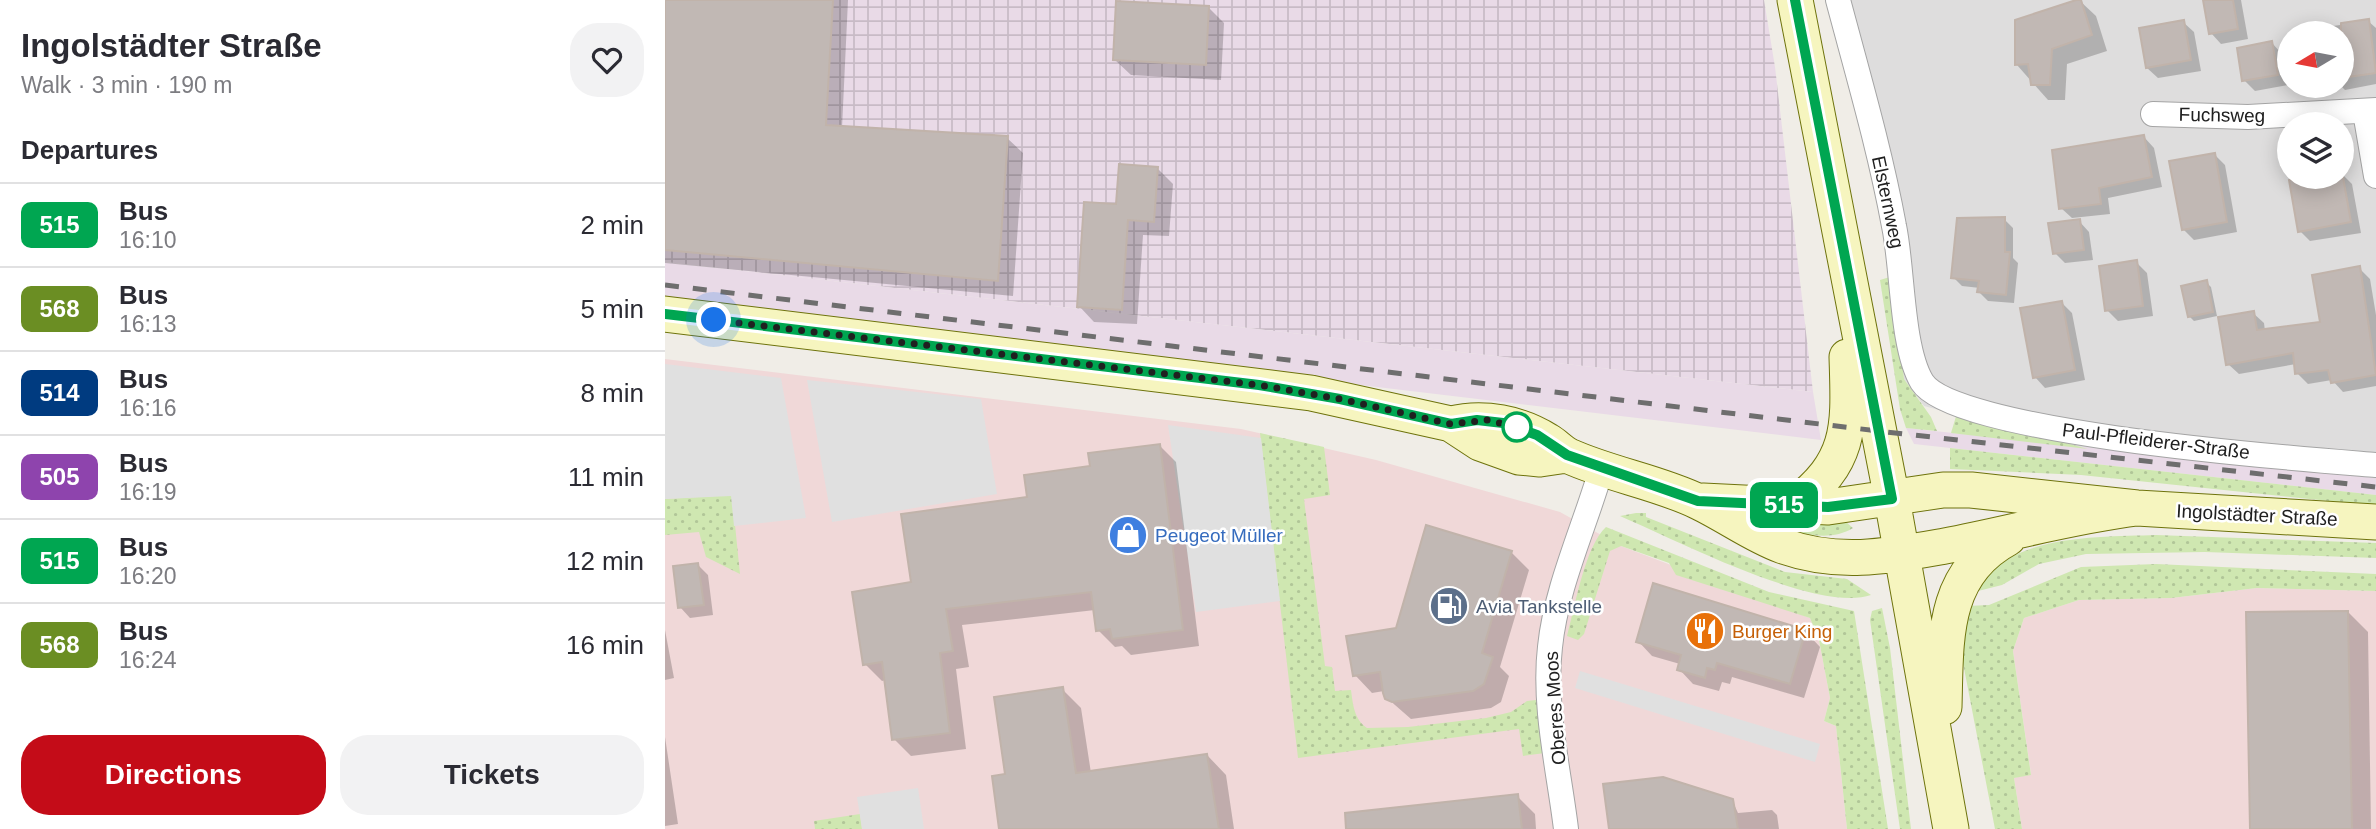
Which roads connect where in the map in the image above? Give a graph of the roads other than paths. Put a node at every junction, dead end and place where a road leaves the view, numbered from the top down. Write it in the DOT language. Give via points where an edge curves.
graph roads {
  1 [pos="1795,0"];
  2 [pos="1838,0"];
  3 [pos="2371,111"];
  4 [pos="2153,114"];
  5 [pos="2376,176"];
  6 [pos="1847,279"];
  7 [pos="665,314"];
  8 [pos="1940,398"];
  9 [pos="2376,465"];
  10 [pos="1602,467"];
  11 [pos="1892,499"];
  12 [pos="1698,501"];
  13 [pos="1794,505"];
  14 [pos="2137,508"];
  15 [pos="2376,522"];
  16 [pos="2017,533"];
  17 [pos="1902,555"];
  18 [pos="1933,725"];
  19 [pos="1942,779"];
  20 [pos="1566,829"];
  21 [pos="1928,829"];
  22 [pos="1951,829"];
  1 -- 6 [label="street"];
  2 -- 8 [label="street, Elsternweg" via="1893,217 1910,345 1922,381"];
  3 -- 4 [label="street, Fuchsweg" via="2248,117"];
  3 -- 5 [label="street"];
  6 -- 11 [label="street"];
  6 -- 13 [label="street" via="1847,427 1828,474"];
  7 -- 10 [label="street, Ingolstädter Straße" via="1259,385 1451,424 1480,443 1519,457 1567,455"];
  8 -- 9 [label="street, Paul-Pfleiderer-Straße" via="2026,422 2097,435"];
  10 -- 12 [label="street, Ingolstädter Straße"];
  10 -- 20 [label="street, Oberes Moos" via="1550,647 1552,716"];
  11 -- 13 [label="street, Ingolstädter Straße" via="1828,507"];
  11 -- 14 [label="street, Ingolstädter Straße" via="1971,490"];
  11 -- 17 [label="street"];
  12 -- 13 [label="street, Ingolstädter Straße"];
  12 -- 17 [label="street, Ingolstädter Straße" via="1787,548 1847,559"];
  14 -- 15 [label="street, Ingolstädter Straße"];
  14 -- 16 [label="street, Ingolstädter Straße" via="2074,517"];
  16 -- 17 [label="street, Ingolstädter Straße"];
  16 -- 19 [label="street" via="1975,561 1950,613"];
  17 -- 18 [label="street"];
  18 -- 19 [label="street"];
  18 -- 21 [label="street"];
  19 -- 22 [label="street"];
}
